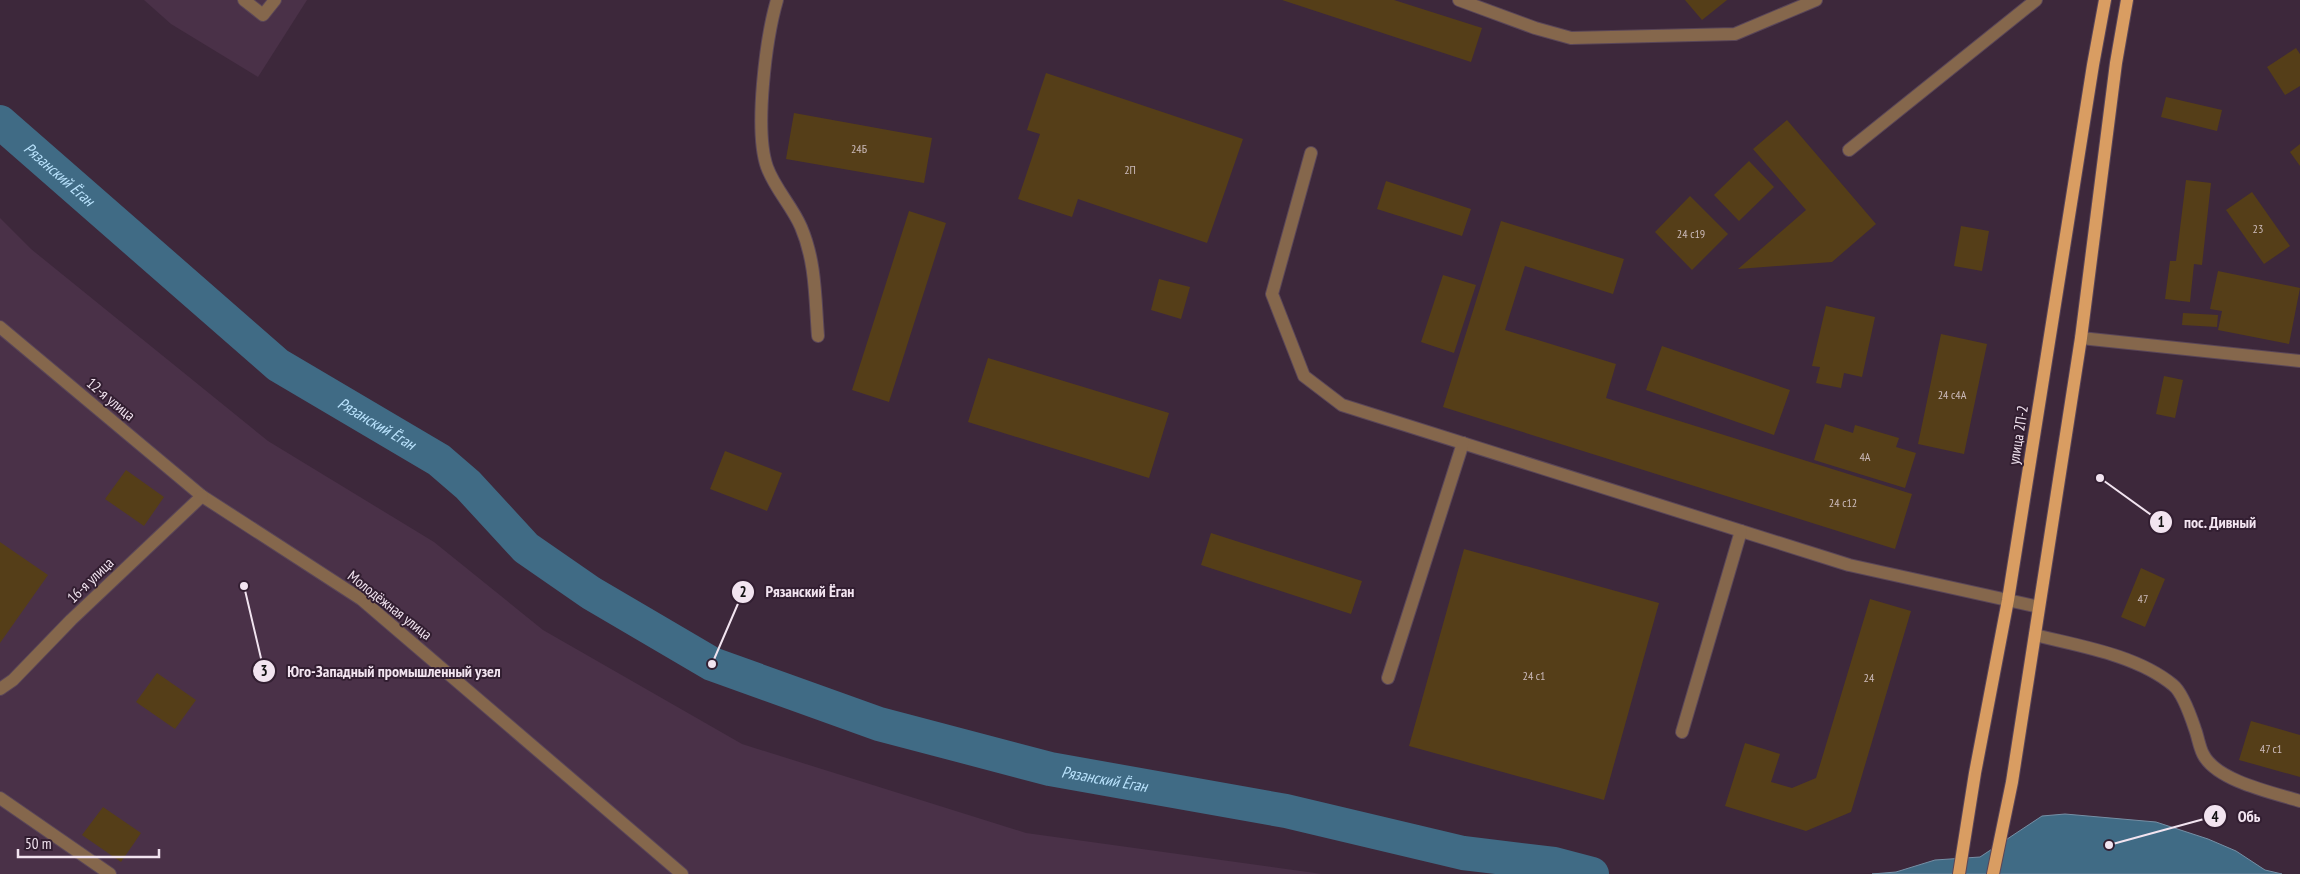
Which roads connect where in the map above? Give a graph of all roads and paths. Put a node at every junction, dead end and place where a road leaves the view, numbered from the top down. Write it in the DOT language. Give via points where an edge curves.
graph roads {
  1 [pos="244,0"];
  2 [pos="275,0"];
  3 [pos="777,0"];
  4 [pos="1459,0"];
  5 [pos="1816,0"];
  6 [pos="2036,0"];
  7 [pos="2105,0"];
  8 [pos="2127,0"];
  9 [pos="1849,150"];
  10 [pos="1311,154"];
  11 [pos="0,327"];
  12 [pos="818,336"];
  13 [pos="2081,338"];
  14 [pos="2300,362"];
  15 [pos="1463,443"];
  16 [pos="202,496"];
  17 [pos="1741,531"];
  18 [pos="2008,600"];
  19 [pos="2039,607"];
  20 [pos="2035,635"];
  21 [pos="1388,678"];
  22 [pos="0,688"];
  23 [pos="1682,732"];
  24 [pos="0,798"];
  25 [pos="2300,802"];
  26 [pos="110,874"];
  27 [pos="682,874"];
  28 [pos="1959,874"];
  29 [pos="1993,874"];
  1 -- 2 [label="street" via="263,15"];
  3 -- 12 [label="street" via="765,70 761,128 767,166 779,192 801,225 813,260"];
  4 -- 5 [label="street" via="1571,38 1735,34"];
  6 -- 9 [label="street"];
  7 -- 18 [label="main road, улица 2П-2"];
  8 -- 13 [label="main road"];
  10 -- 15 [label="street" via="1272,294 1304,376 1342,404"];
  11 -- 16 [label="street, 12-я улица"];
  13 -- 14 [label="street"];
  13 -- 19 [label="main road"];
  15 -- 17 [label="street"];
  15 -- 21 [label="street"];
  16 -- 22 [label="street, 16-я улица" via="71,620 13,680"];
  16 -- 27 [label="street, Молодёжная улица" via="361,599"];
  17 -- 18 [label="street" via="1849,565"];
  17 -- 23 [label="street"];
  18 -- 19 [label="street"];
  18 -- 28 [label="main road, улица 2П-2"];
  19 -- 20 [label="main road"];
  20 -- 25 [label="street" via="2110,654 2175,686 2190,715 2204,756 2222,774 2242,784"];
  20 -- 29 [label="main road" via="2012,782"];
  24 -- 26 [label="street"];
}
